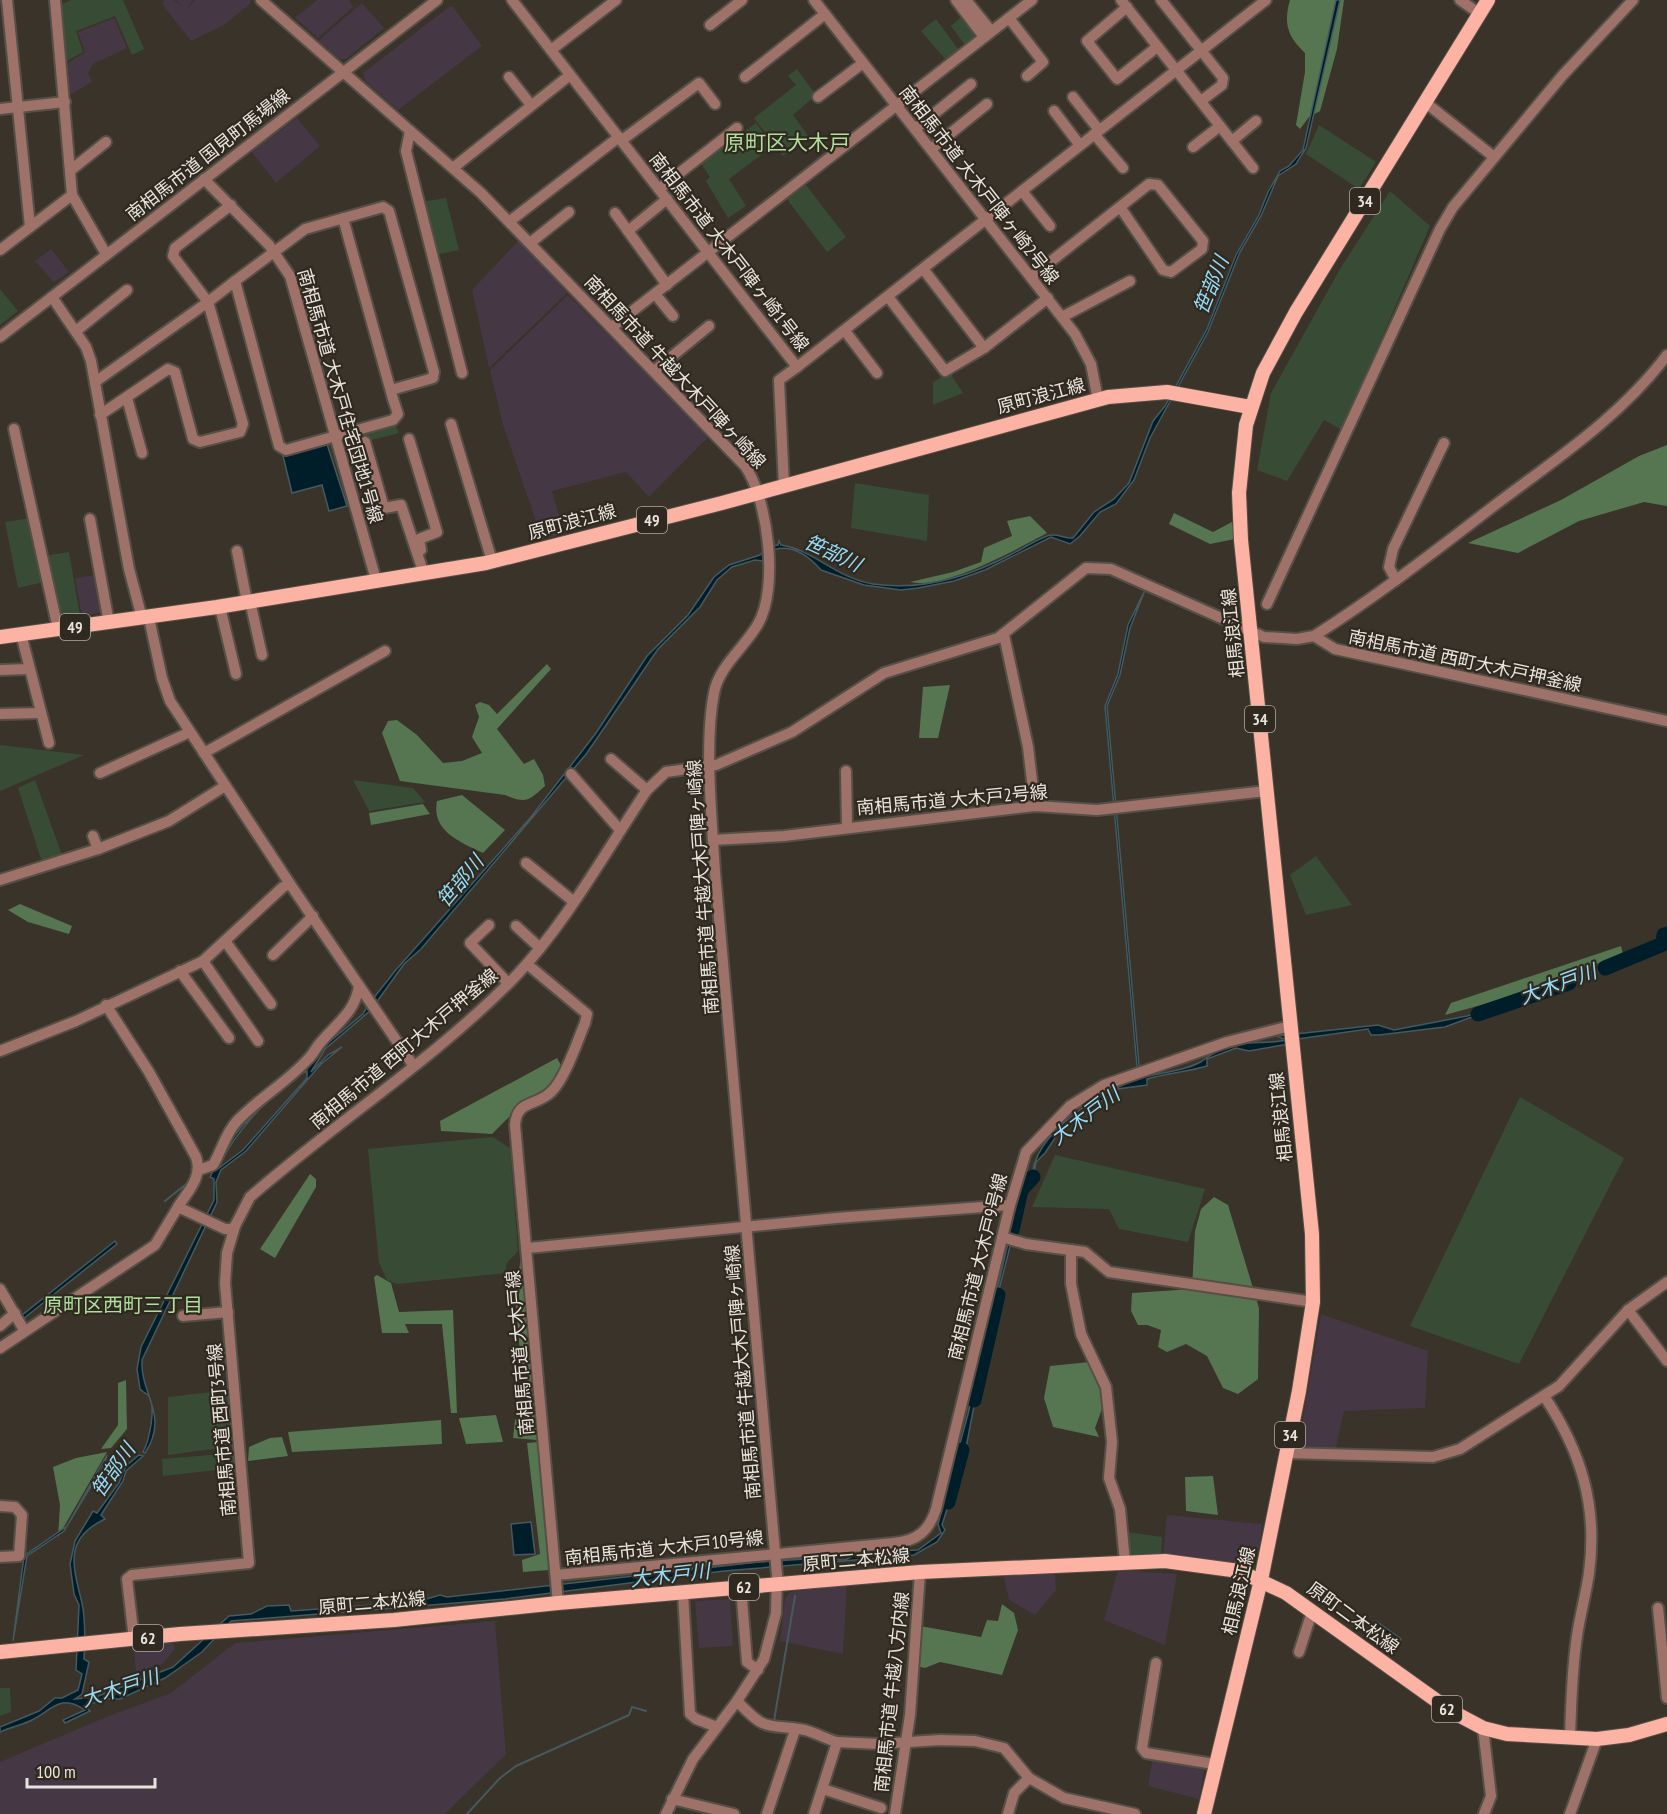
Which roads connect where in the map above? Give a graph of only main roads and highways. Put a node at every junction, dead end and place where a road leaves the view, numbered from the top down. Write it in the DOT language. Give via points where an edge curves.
graph roads {
  1 [pos="1488,0"];
  2 [pos="1250,407"];
  3 [pos="0,637"];
  4 [pos="1260,1580"];
  5 [pos="0,1652"];
  6 [pos="1667,1724"];
  7 [pos="1204,1814"];
  1 -- 2 [label="main road, 34" via="1296,312 1263,373"];
  2 -- 3 [label="main road, 原町浪江線 / 49" via="1185,394 1149,393 1098,400 492,561 146,618 108,617 57,624"];
  2 -- 4 [label="main road, 相馬浪江線 / 34" via="1239,493 1241,540 1312,1234 1313,1302"];
  4 -- 5 [label="main road, 原町二本松線 / 62" via="1239,1571 1165,1561 777,1579 682,1593"];
  4 -- 6 [label="main road, 原町二本松線 / 62" via="1287,1593 1451,1712 1483,1728 1507,1734 1597,1738 1629,1735"];
  4 -- 7 [label="main road, 相馬浪江線 / 34"];
}
